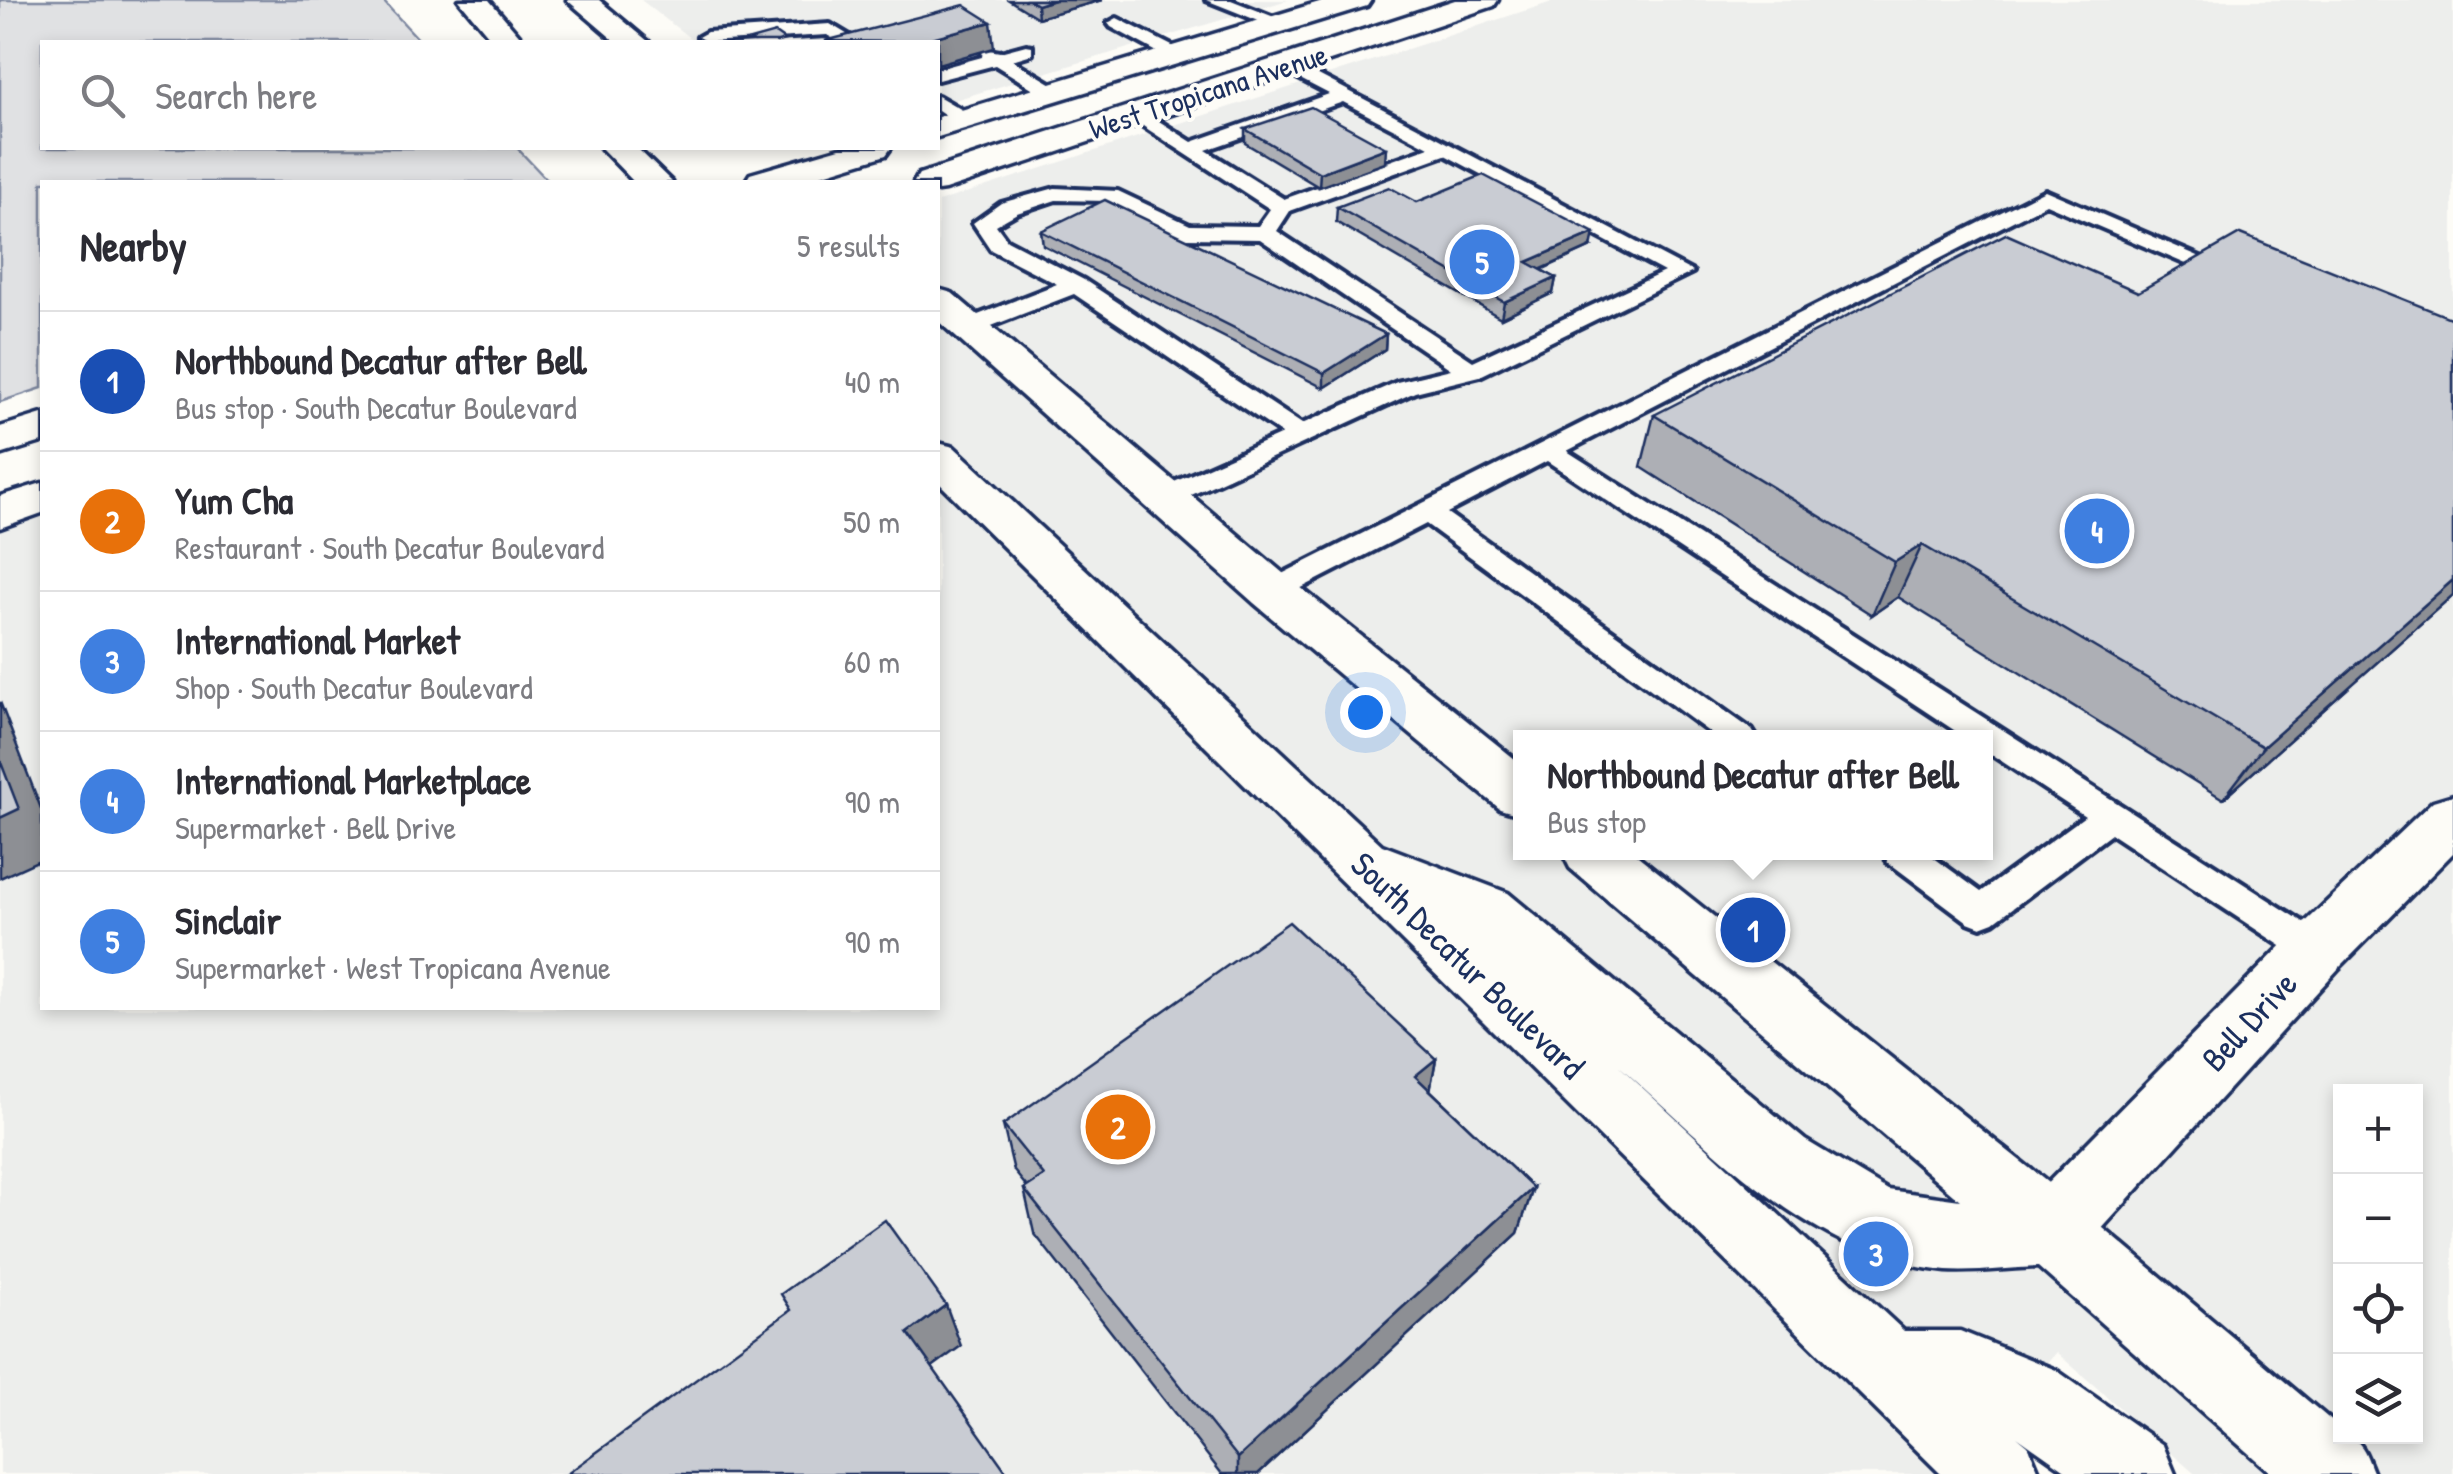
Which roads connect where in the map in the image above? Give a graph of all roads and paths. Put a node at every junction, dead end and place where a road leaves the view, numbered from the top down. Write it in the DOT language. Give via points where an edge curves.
graph roads {
  1 [pos="473,0"];
  2 [pos="581,0"];
  3 [pos="1215,0"];
  4 [pos="1260,0"];
  5 [pos="1357,0"];
  6 [pos="1425,0"];
  7 [pos="1484,0"];
  8 [pos="1117,23"];
  9 [pos="1280,24"];
  10 [pos="508,40"];
  11 [pos="631,40"];
  12 [pos="711,40"];
  13 [pos="850,40"];
  14 [pos="1349,44"];
  15 [pos="1026,50"];
  16 [pos="991,54"];
  17 [pos="1176,55"];
  18 [pos="1288,65"];
  19 [pos="940,74"];
  20 [pos="1052,92"];
  21 [pos="1344,95"];
  22 [pos="946,116"];
  23 [pos="1136,116"];
  24 [pos="1446,148"];
  25 [pos="1190,149"];
  26 [pos="620,150"];
  27 [pos="760,150"];
  28 [pos="868,150"];
  29 [pos="652,180"];
  30 [pos="784,180"];
  31 [pos="938,180"];
  32 [pos="1282,207"];
  33 [pos="1265,232"];
  34 [pos="1076,285"];
  35 [pos="2258,286"];
  36 [pos="953,314"];
  37 [pos="1471,371"];
  38 [pos="40,429"];
  39 [pos="1301,435"];
  40 [pos="0,442"];
  41 [pos="1548,450"];
  42 [pos="940,458"];
  43 [pos="1164,497"];
  44 [pos="40,498"];
  45 [pos="0,512"];
  46 [pos="1428,512"];
  47 [pos="1272,591"];
  48 [pos="1730,730"];
  49 [pos="1978,730"];
  50 [pos="1993,740"];
  51 [pos="1513,788"];
  52 [pos="2110,816"];
  53 [pos="2453,816"];
  54 [pos="1354,856"];
  55 [pos="1601,860"];
  56 [pos="1911,860"];
  57 [pos="2317,950"];
  58 [pos="2052,1232"];
  59 [pos="1890,1370"];
  60 [pos="1999,1474"];
  61 [pos="2134,1474"];
  62 [pos="2333,1474"];
  1 -- 10 [label="main road"];
  2 -- 11 [label="main road"];
  3 -- 9 [label="lane"];
  4 -- 9 [label="lane"];
  5 -- 9 [label="main road, West Tropicana Avenue"];
  6 -- 14 [label="main road"];
  7 -- 14 [label="main road, West Tropicana Avenue"];
  8 -- 17 [label="lane"];
  9 -- 17 [label="main road, West Tropicana Avenue"];
  12 -- 13 [label="lane" via="707,37 830,29"];
  14 -- 18 [label="main road, West Tropicana Avenue"];
  15 -- 16 [label="lane"];
  16 -- 19 [label="lane"];
  16 -- 20 [label="lane"];
  17 -- 20 [label="main road, West Tropicana Avenue"];
  18 -- 21 [label="lane"];
  18 -- 23 [label="main road, West Tropicana Avenue"];
  20 -- 22 [label="main road, West Tropicana Avenue"];
  21 -- 24 [label="lane"];
  21 -- 25 [label="lane"];
  23 -- 25 [label="lane"];
  23 -- 31 [label="main road, West Tropicana Avenue"];
  24 -- 32 [label="lane"];
  24 -- 37 [label="lane" via="1682,272"];
  25 -- 32 [label="lane"];
  26 -- 29 [label="main road"];
  27 -- 30 [label="main road"];
  28 -- 30 [label="main road"];
  32 -- 33 [label="lane"];
  33 -- 34 [label="lane" via="1186,231 1111,195 1055,194 984,223 1000,245"];
  33 -- 37 [label="lane"];
  34 -- 36 [label="lane"];
  34 -- 39 [label="lane"];
  35 -- 41 [label="lane" via="2045,196"];
  36 -- 43 [label="main road"];
  37 -- 39 [label="lane" via="1406,387"];
  38 -- 40 [label="main road"];
  39 -- 43 [label="lane"];
  41 -- 46 [label="lane"];
  41 -- 49 [label="lane"];
  42 -- 54 [label="main road, South Decatur Boulevard"];
  43 -- 47 [label="main road"];
  44 -- 45 [label="main road"];
  46 -- 47 [label="lane"];
  46 -- 48 [label="lane"];
  47 -- 51 [label="main road"];
  50 -- 52 [label="lane"];
  52 -- 56 [label="lane" via="1982,912"];
  52 -- 57 [label="lane"];
  53 -- 57 [label="main road, Bell Drive"];
  54 -- 58 [label="main road" via="1486,911 1780,1163 1875,1222 1947,1236"];
  54 -- 59 [label="main road, South Decatur Boulevard"];
  55 -- 58 [label="main road"];
  57 -- 58 [label="main road, Bell Drive"];
  58 -- 62 [label="main road"];
  59 -- 60 [label="main road, South Decatur Boulevard"];
  59 -- 61 [label="main road" via="1962,1370 2078,1428"];
}
